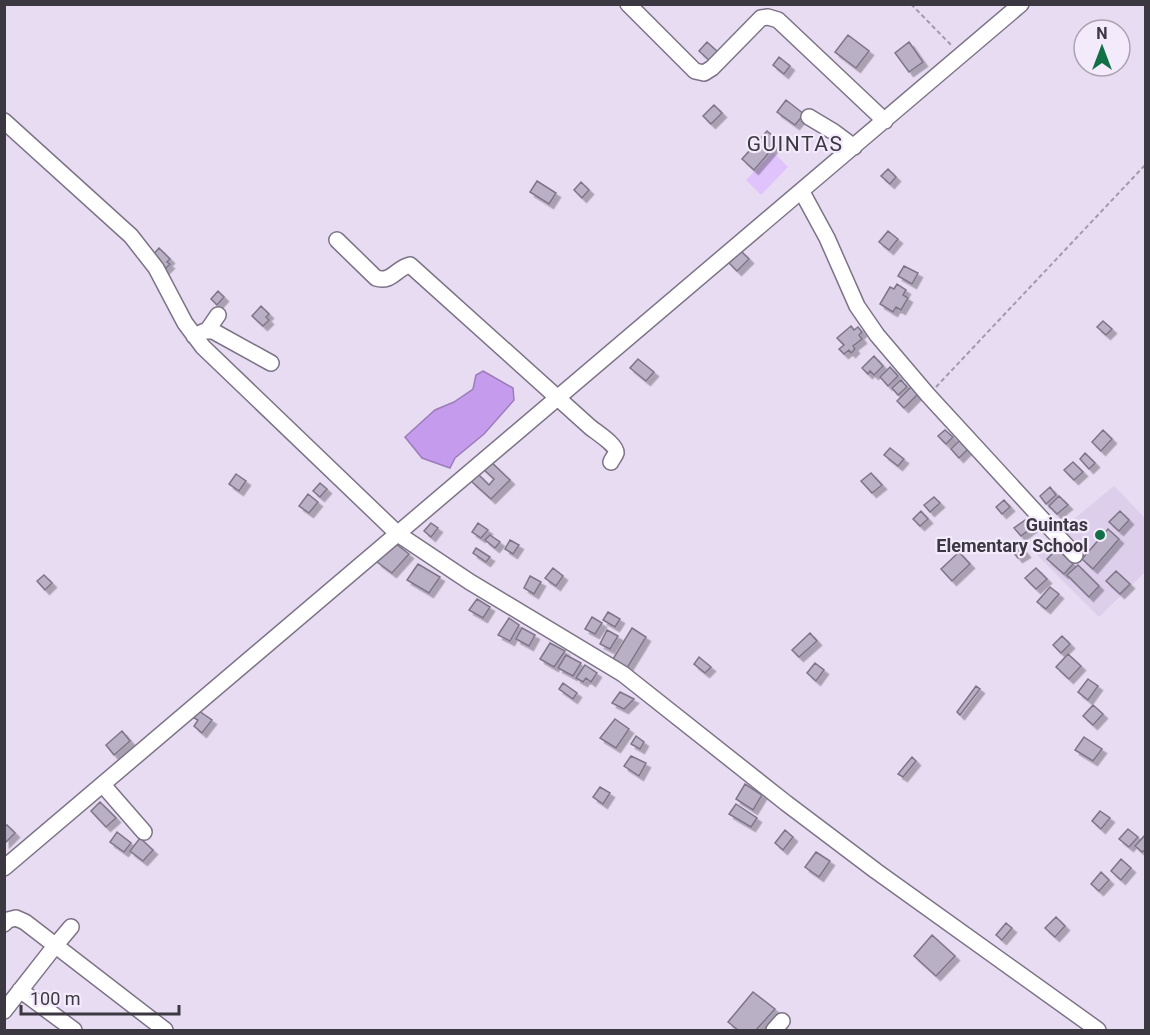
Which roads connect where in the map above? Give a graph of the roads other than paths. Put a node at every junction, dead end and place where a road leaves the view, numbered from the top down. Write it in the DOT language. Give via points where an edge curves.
graph roads {
  1 [pos="628,4"];
  2 [pos="1021,4"];
  3 [pos="809,117"];
  4 [pos="885,121"];
  5 [pos="4,122"];
  6 [pos="854,147"];
  7 [pos="802,192"];
  8 [pos="337,240"];
  9 [pos="218,315"];
  10 [pos="201,333"];
  11 [pos="271,363"];
  12 [pos="559,398"];
  13 [pos="611,462"];
  14 [pos="398,534"];
  15 [pos="1075,555"];
  16 [pos="103,785"];
  17 [pos="144,832"];
  18 [pos="4,868"];
  19 [pos="4,924"];
  20 [pos="71,927"];
  21 [pos="55,946"];
  22 [pos="20,990"];
  23 [pos="4,1011"];
  24 [pos="74,1030"];
  25 [pos="165,1030"];
  26 [pos="1098,1030"];
  1 -- 4 [label="street" via="695,71 704,73 761,18 778,20"];
  2 -- 4 [label="street"];
  3 -- 6 [label="street"];
  4 -- 6 [label="street"];
  5 -- 10 [label="street" via="131,236 156,268 185,323"];
  6 -- 7 [label="street"];
  7 -- 12 [label="street"];
  7 -- 15 [label="street" via="857,306 877,335"];
  8 -- 12 [label="street" via="376,278 391,278 403,266 410,265"];
  9 -- 10 [label="street"];
  10 -- 11 [label="street" via="218,333"];
  10 -- 14 [label="street" via="203,347"];
  12 -- 13 [label="street" via="614,447 616,453"];
  12 -- 14 [label="street"];
  14 -- 16 [label="street"];
  14 -- 26 [label="street" via="623,674 813,824"];
  16 -- 17 [label="street"];
  16 -- 18 [label="street"];
  19 -- 21 [label="street" via="16,918"];
  20 -- 21 [label="street"];
  21 -- 22 [label="street"];
  21 -- 25 [label="street"];
  22 -- 23 [label="street"];
  22 -- 24 [label="street"];
}
